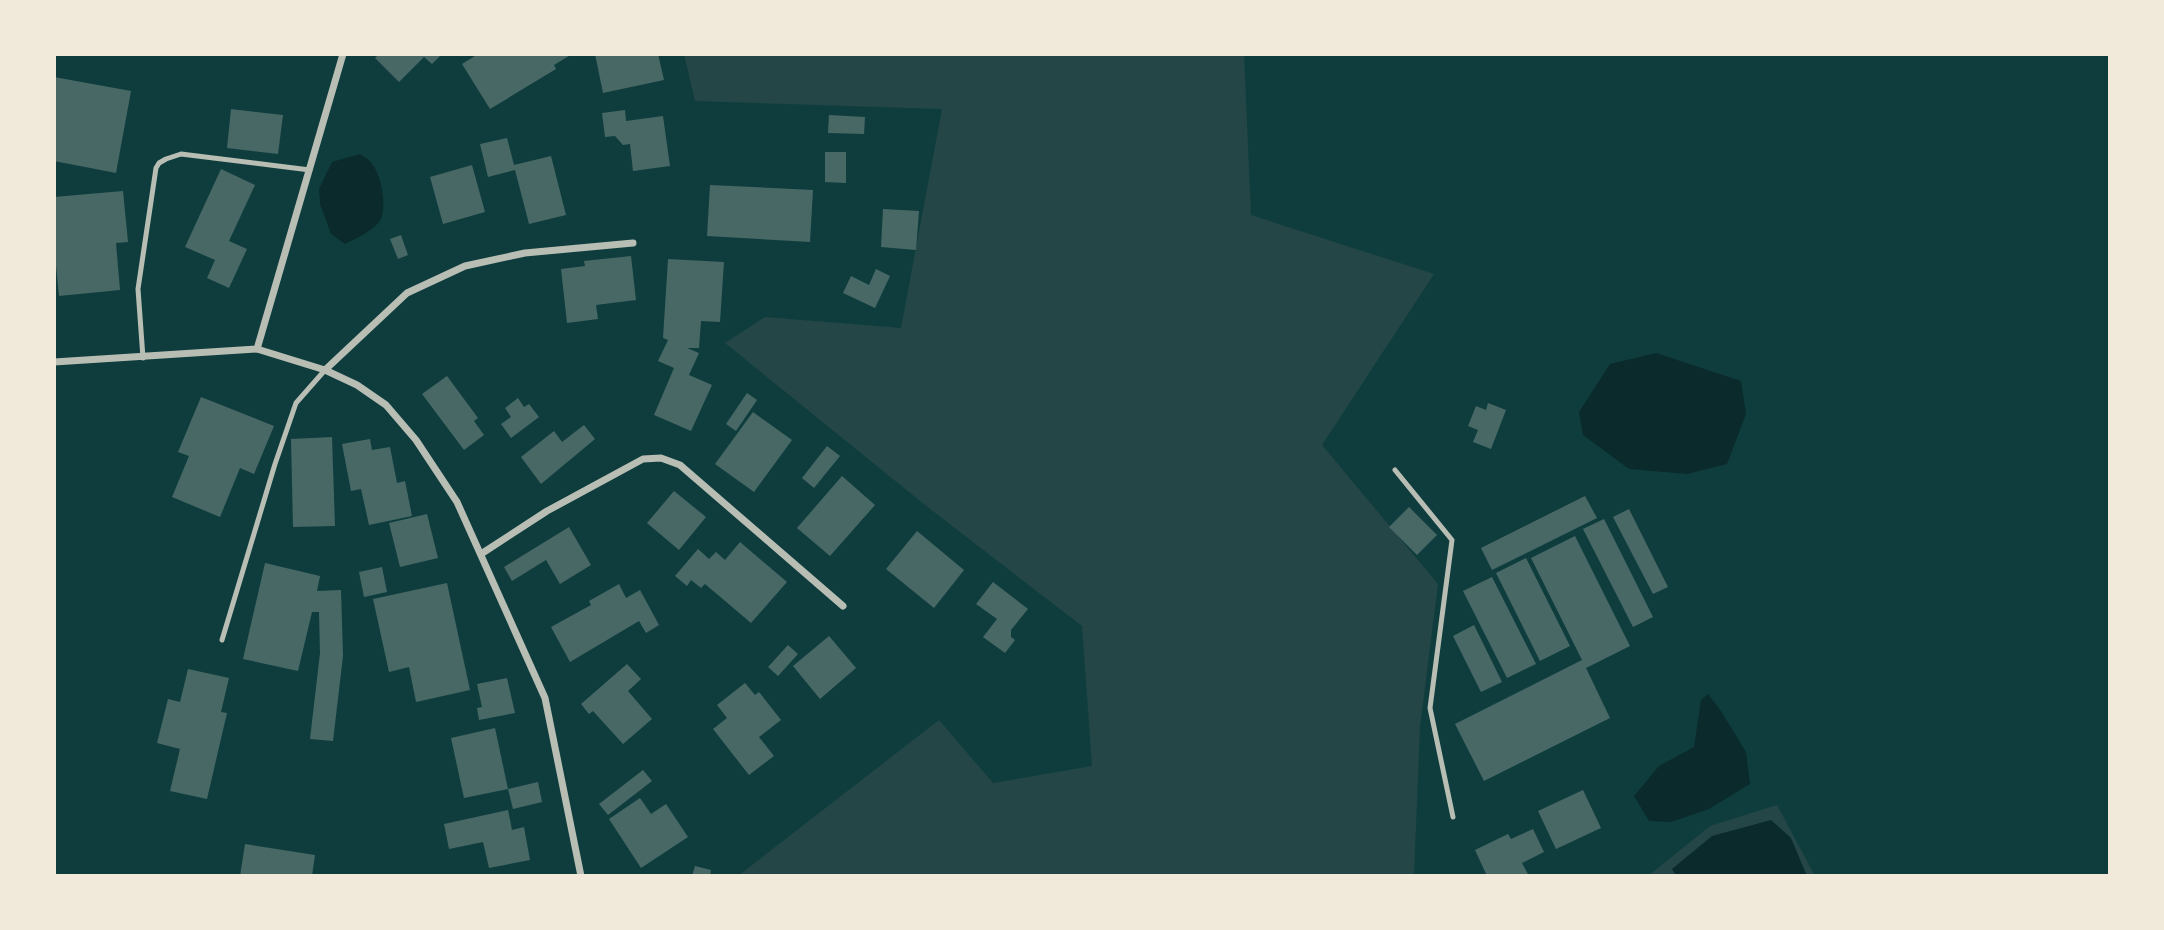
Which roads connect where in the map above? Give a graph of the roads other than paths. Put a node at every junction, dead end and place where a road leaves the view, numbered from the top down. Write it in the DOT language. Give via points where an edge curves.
graph roads {
  1 [pos="343,54"];
  2 [pos="310,170"];
  3 [pos="633,243"];
  4 [pos="257,349"];
  5 [pos="143,358"];
  6 [pos="54,362"];
  7 [pos="325,370"];
  8 [pos="1395,470"];
  9 [pos="481,554"];
  10 [pos="843,606"];
  11 [pos="222,639"];
  12 [pos="1452,817"];
  13 [pos="581,876"];
  1 -- 2 [label="street"];
  2 -- 4 [label="street"];
  2 -- 5 [label="lane" via="181,154 159,163 138,289"];
  3 -- 7 [label="street" via="525,253 465,266 407,293"];
  4 -- 5 [label="street"];
  4 -- 7 [label="street"];
  5 -- 6 [label="street"];
  7 -- 9 [label="street" via="386,405 416,440 457,502"];
  7 -- 11 [label="lane" via="296,403"];
  8 -- 12 [label="lane" via="1452,540 1430,708"];
  9 -- 10 [label="street" via="626,467 643,459 662,458 680,465"];
  9 -- 13 [label="street" via="545,698"];
}
